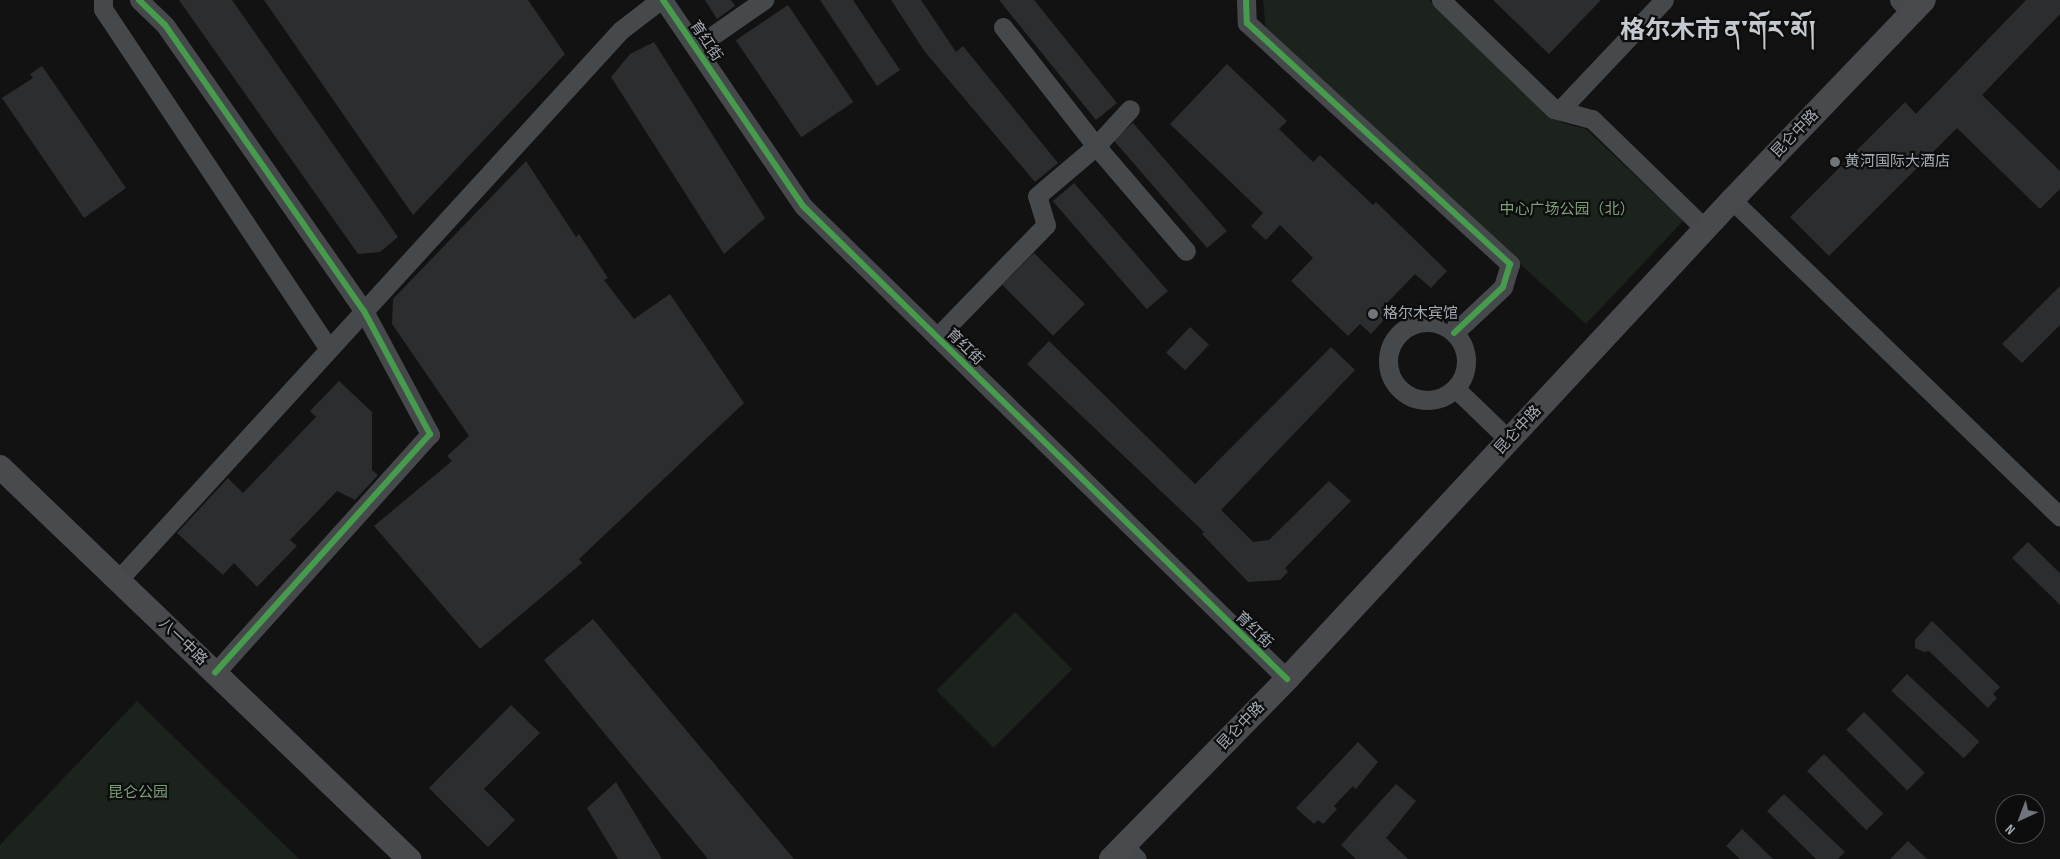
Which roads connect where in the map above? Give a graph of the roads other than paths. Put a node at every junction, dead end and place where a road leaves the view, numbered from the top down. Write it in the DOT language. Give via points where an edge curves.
graph roads {
  1 [pos="103,0"];
  2 [pos="138,0"];
  3 [pos="662,0"];
  4 [pos="764,0"];
  5 [pos="1246,0"];
  6 [pos="1441,0"];
  7 [pos="1664,0"];
  8 [pos="1911,4"];
  9 [pos="1003,26"];
  10 [pos="696,47"];
  11 [pos="1130,109"];
  12 [pos="1560,110"];
  13 [pos="1096,146"];
  14 [pos="1732,200"];
  15 [pos="1706,229"];
  16 [pos="1186,251"];
  17 [pos="364,311"];
  18 [pos="1454,333"];
  19 [pos="937,337"];
  20 [pos="329,349"];
  21 [pos="1455,388"];
  22 [pos="1510,440"];
  23 [pos="0,467"];
  24 [pos="2060,517"];
  25 [pos="118,580"];
  26 [pos="215,673"];
  27 [pos="1287,679"];
  28 [pos="1124,855"];
  29 [pos="409,859"];
  1 -- 20 [label="street" via="102,9"];
  2 -- 17 [label="street" via="165,25"];
  3 -- 10 [label="street, 育红街"];
  3 -- 17 [label="street" via="621,30"];
  4 -- 10 [label="street"];
  5 -- 18 [label="street" via="1247,23 1510,264 1503,287"];
  6 -- 12 [label="street" via="1554,109"];
  7 -- 12 [label="street"];
  8 -- 14 [label="main road, 昆仑中路"];
  9 -- 13 [label="street"];
  10 -- 19 [label="street, 育红街" via="803,206"];
  11 -- 13 [label="street"];
  12 -- 15 [label="street" via="1592,119"];
  13 -- 16 [label="street"];
  13 -- 19 [label="street" via="1037,196 1046,225"];
  14 -- 15 [label="main road, 昆仑中路"];
  14 -- 24 [label="street"];
  15 -- 22 [label="main road, 昆仑中路"];
  17 -- 20 [label="street"];
  17 -- 26 [label="street" via="430,434"];
  18 -- 21 [label="street" via="1461,342 1466,366"];
  18 -- 21 [label="street" via="1429,322 1404,330 1389,352 1388,365 1396,383 1410,396 1434,399"];
  19 -- 27 [label="street, 育红街"];
  20 -- 25 [label="street"];
  21 -- 22 [label="street"];
  22 -- 27 [label="main road, 昆仑中路"];
  23 -- 25 [label="main road, 八一中路"];
  25 -- 26 [label="main road, 八一中路"];
  26 -- 29 [label="main road, 八一中路"];
  27 -- 28 [label="main road, 昆仑中路"];
}
